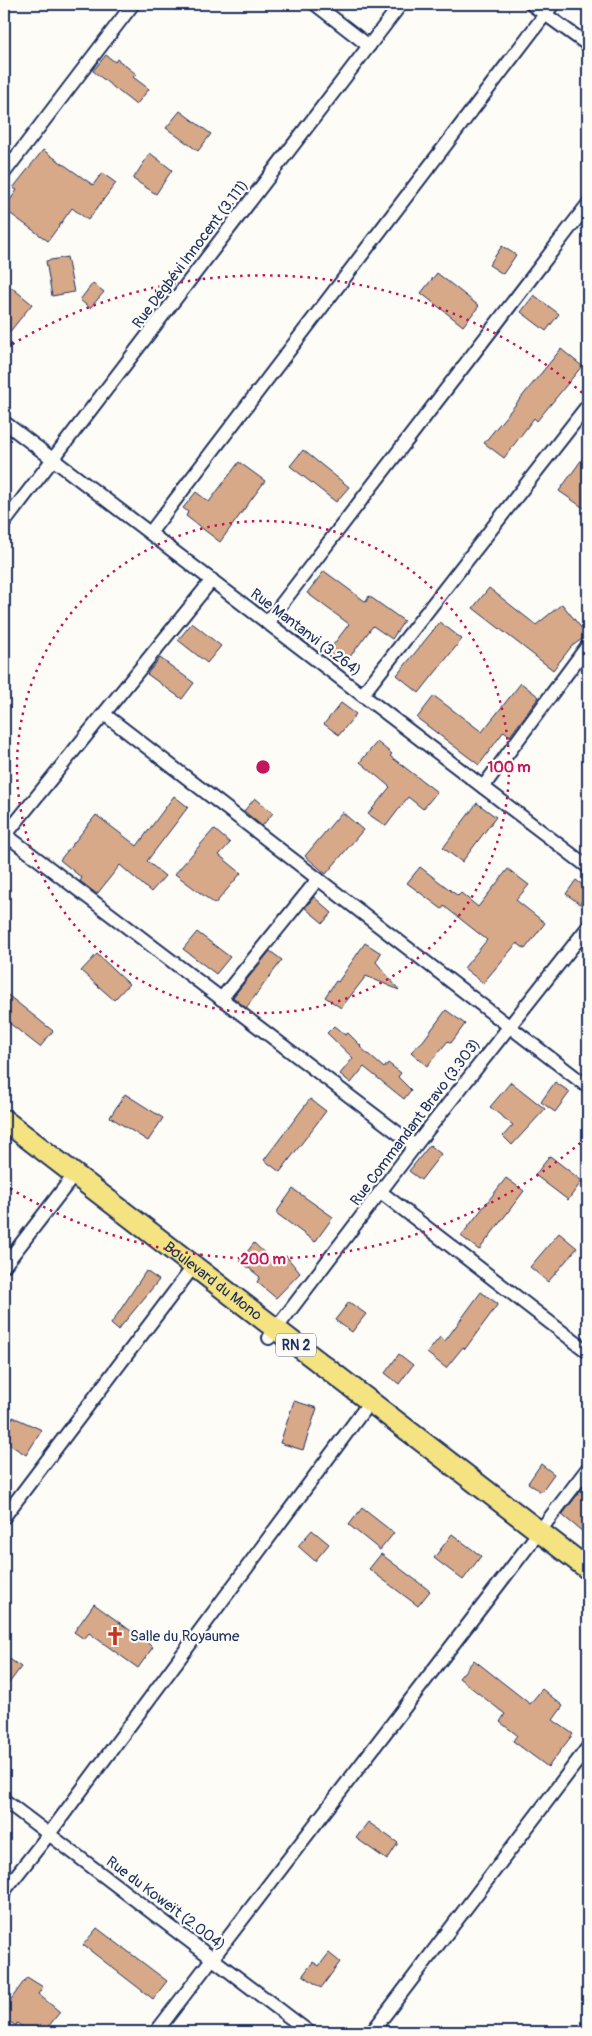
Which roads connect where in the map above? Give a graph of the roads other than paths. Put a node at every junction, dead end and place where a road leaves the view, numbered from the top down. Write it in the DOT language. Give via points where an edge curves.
graph roads {
  1 [pos="132,4"];
  2 [pos="315,4"];
  3 [pos="401,4"];
  4 [pos="532,4"];
  5 [pos="549,9"];
  6 [pos="588,45"];
  7 [pos="369,46"];
  8 [pos="4,173"];
  9 [pos="588,204"];
  10 [pos="588,404"];
  11 [pos="4,422"];
  12 [pos="53,459"];
  13 [pos="4,523"];
  14 [pos="150,533"];
  15 [pos="212,580"];
  16 [pos="267,623"];
  17 [pos="588,645"];
  18 [pos="362,695"];
  19 [pos="104,714"];
  20 [pos="483,787"];
  21 [pos="5,836"];
  22 [pos="588,867"];
  23 [pos="318,879"];
  24 [pos="588,927"];
  25 [pos="221,998"];
  26 [pos="509,1026"];
  27 [pos="588,1087"];
  28 [pos="4,1120"];
  29 [pos="4,1134"];
  30 [pos="415,1146"];
  31 [pos="68,1183"];
  32 [pos="382,1192"];
  33 [pos="4,1266"];
  34 [pos="187,1276"];
  35 [pos="272,1334"];
  36 [pos="588,1352"];
  37 [pos="363,1411"];
  38 [pos="588,1468"];
  39 [pos="4,1517"];
  40 [pos="535,1535"];
  41 [pos="588,1569"];
  42 [pos="588,1584"];
  43 [pos="588,1747"];
  44 [pos="4,1800"];
  45 [pos="49,1834"];
  46 [pos="4,1891"];
  47 [pos="212,1959"];
  48 [pos="156,2032"];
  49 [pos="309,2032"];
  50 [pos="372,2032"];
  1 -- 8 [label="street"];
  2 -- 7 [label="street"];
  3 -- 7 [label="street, Rue Dégbévi Innocent (3.111)"];
  4 -- 5 [label="street"];
  5 -- 6 [label="street"];
  5 -- 14 [label="street"];
  7 -- 12 [label="street, Rue Dégbévi Innocent (3.111)"];
  9 -- 16 [label="street"];
  10 -- 18 [label="street"];
  11 -- 12 [label="street, Rue Mantanvi (3.264)"];
  12 -- 13 [label="street, Rue Dégbévi Innocent (3.111)"];
  12 -- 14 [label="street, Rue Mantanvi (3.264)"];
  14 -- 15 [label="street, Rue Mantanvi (3.264)"];
  15 -- 16 [label="street, Rue Mantanvi (3.264)"];
  15 -- 19 [label="street"];
  16 -- 18 [label="street, Rue Mantanvi (3.264)"];
  17 -- 20 [label="street"];
  18 -- 20 [label="street, Rue Mantanvi (3.264)"];
  19 -- 21 [label="street"];
  19 -- 23 [label="street"];
  20 -- 22 [label="street, Rue Mantanvi (3.264)"];
  21 -- 25 [label="street"];
  23 -- 25 [label="street"];
  23 -- 26 [label="street"];
  24 -- 26 [label="street, Rue Commandant Bravo (3.303)"];
  25 -- 30 [label="street"];
  26 -- 27 [label="street"];
  26 -- 30 [label="street, Rue Commandant Bravo (3.303)"];
  28 -- 35 [label="main road, Boulevard du Mono / RN 2"];
  29 -- 31 [label="main road, Boulevard du Mono / RN 2"];
  30 -- 32 [label="street, Rue Commandant Bravo (3.303)"];
  31 -- 33 [label="street"];
  31 -- 34 [label="main road, Boulevard du Mono / RN 2"];
  32 -- 35 [label="street, Rue Commandant Bravo (3.303)"];
  32 -- 36 [label="street"];
  34 -- 35 [label="main road, Boulevard du Mono / RN 2"];
  34 -- 39 [label="street"];
  35 -- 37 [label="main road, Boulevard du Mono / RN 2"];
  35 -- 40 [label="main road, Boulevard du Mono / RN 2"];
  37 -- 40 [label="main road, Boulevard du Mono / RN 2"];
  37 -- 45 [label="street"];
  38 -- 40 [label="street"];
  40 -- 41 [label="main road, Boulevard du Mono / RN 2"];
  40 -- 42 [label="main road, Boulevard du Mono / RN 2"];
  40 -- 47 [label="street"];
  43 -- 50 [label="street"];
  44 -- 45 [label="street, Rue du Koweït (2.004)"];
  45 -- 46 [label="street"];
  45 -- 47 [label="street, Rue du Koweït (2.004)"];
  47 -- 48 [label="street"];
  47 -- 49 [label="street, Rue du Koweït (2.004)"];
}
